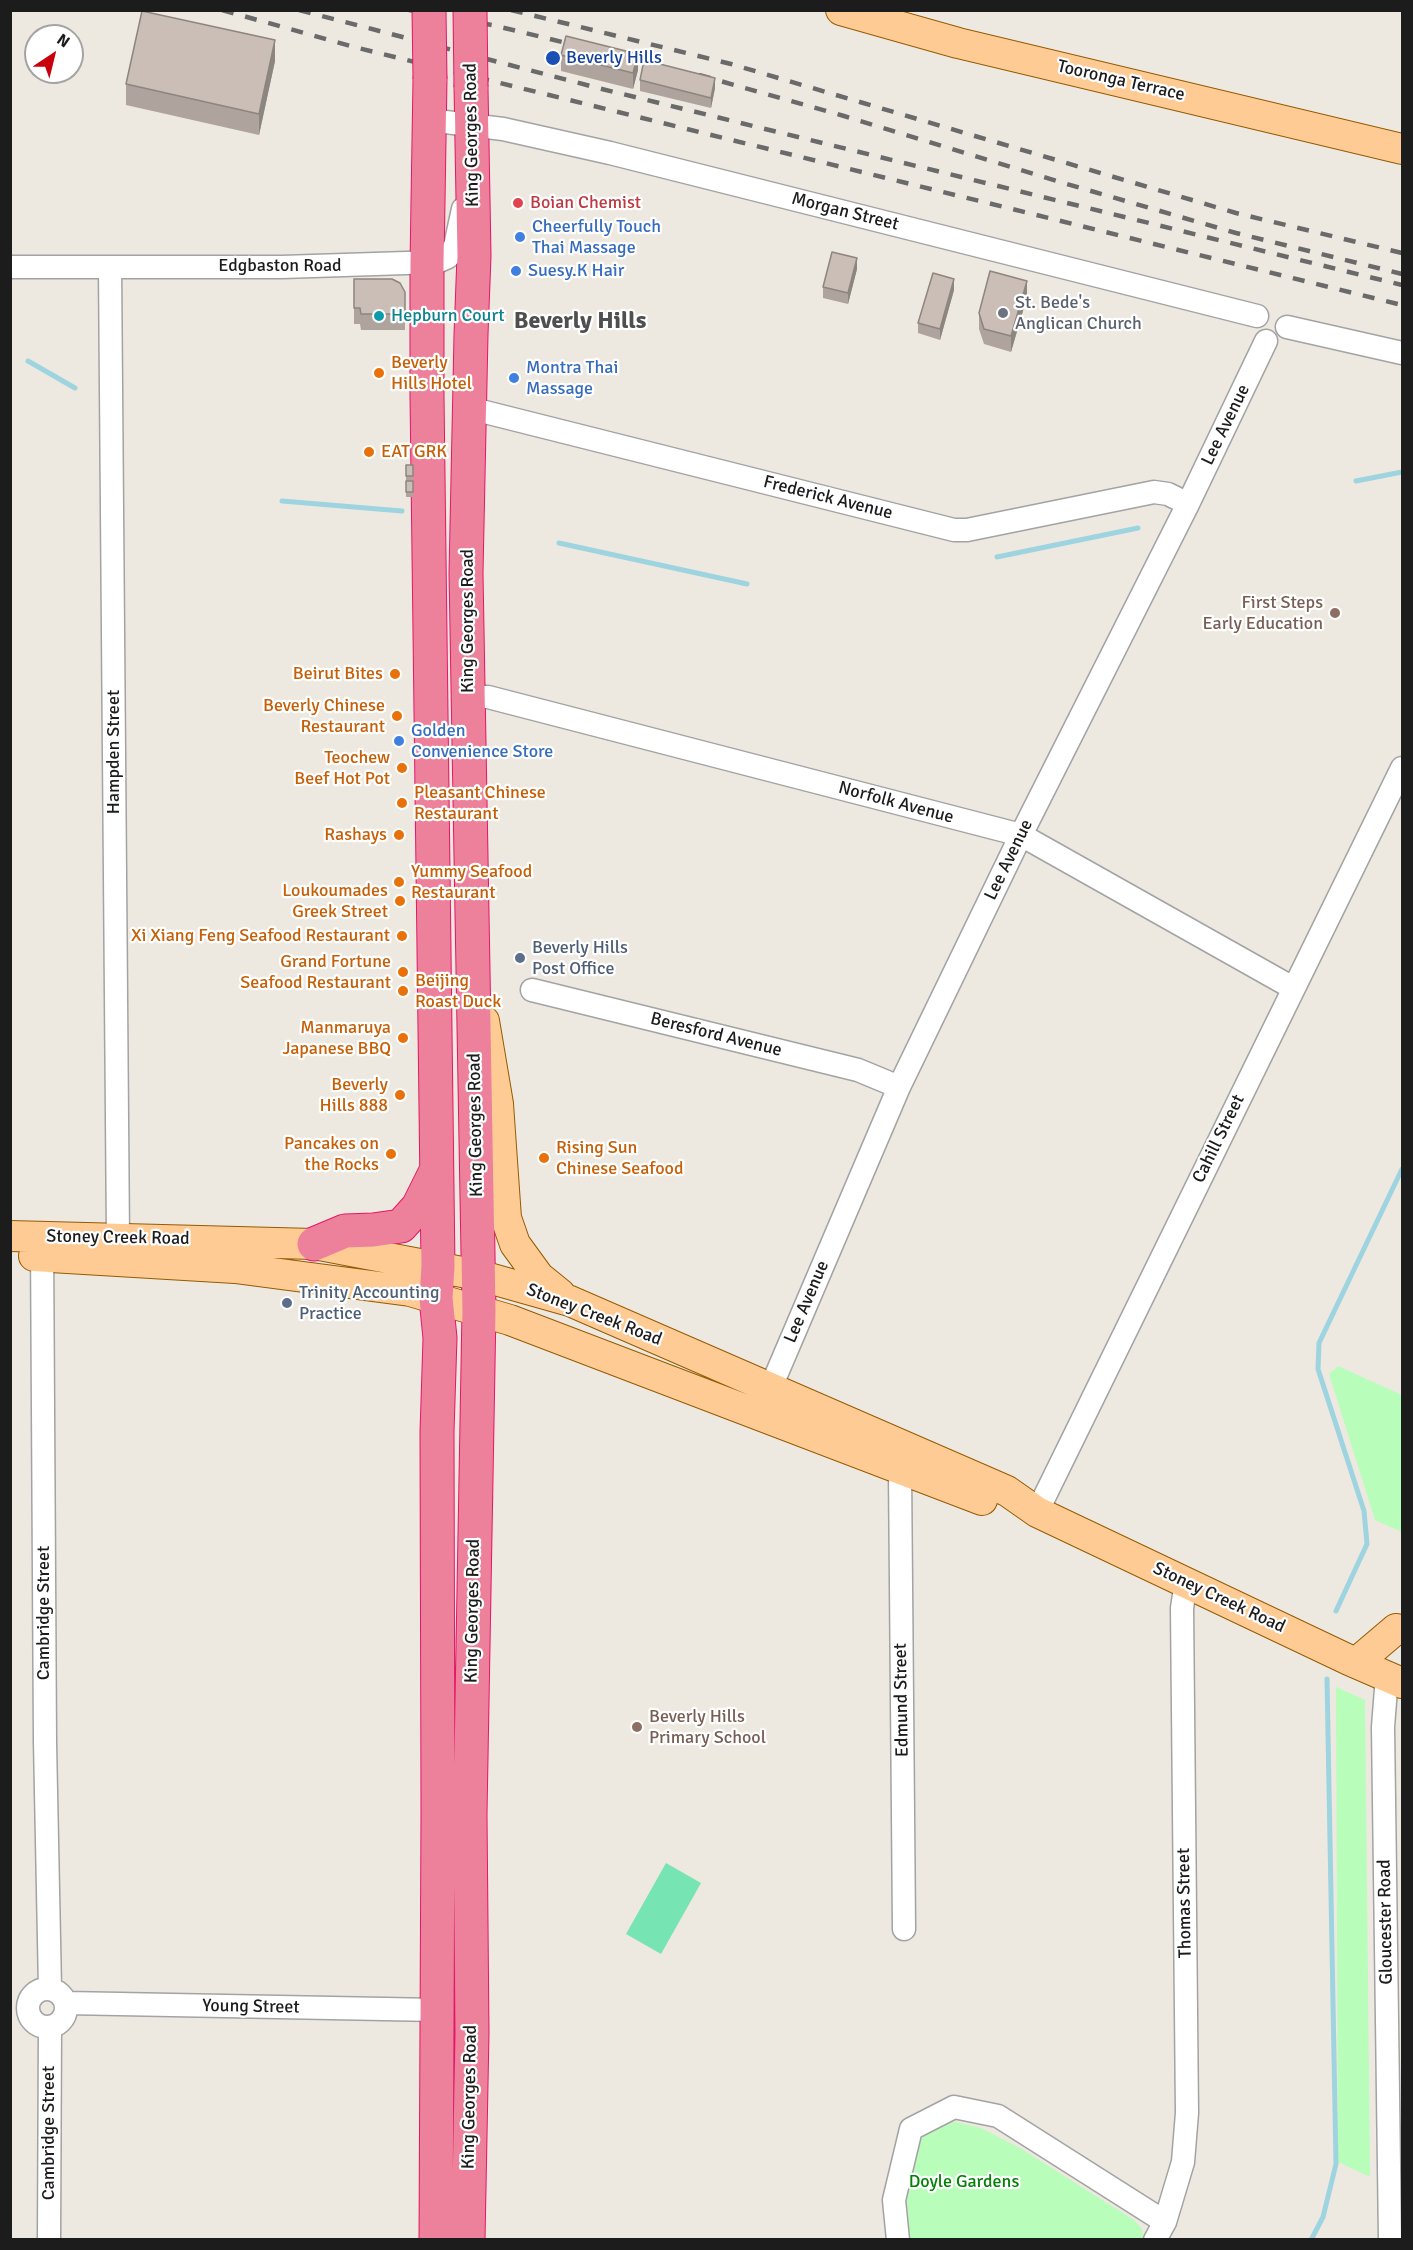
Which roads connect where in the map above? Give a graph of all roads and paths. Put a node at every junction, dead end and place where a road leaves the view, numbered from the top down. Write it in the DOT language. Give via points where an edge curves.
graph roads {
  1 [pos="429,10"];
  2 [pos="470,10"];
  3 [pos="841,10"];
  4 [pos="429,120"];
  5 [pos="472,125"];
  6 [pos="1402,149"];
  7 [pos="472,160"];
  8 [pos="427,263"];
  9 [pos="10,267"];
  10 [pos="111,267"];
  11 [pos="1257,316"];
  12 [pos="1287,327"];
  13 [pos="1266,341"];
  14 [pos="1402,353"];
  15 [pos="470,408"];
  16 [pos="1188,504"];
  17 [pos="468,697"];
  18 [pos="1402,768"];
  19 [pos="1021,835"];
  20 [pos="472,972"];
  21 [pos="1293,988"];
  22 [pos="532,990"];
  23 [pos="899,1087"];
  24 [pos="436,1171"];
  25 [pos="10,1236"];
  26 [pos="118,1238"];
  27 [pos="314,1244"];
  28 [pos="41,1247"];
  29 [pos="10,1256"];
  30 [pos="478,1275"];
  31 [pos="437,1282"];
  32 [pos="570,1301"];
  33 [pos="479,1310"];
  34 [pos="771,1387"];
  35 [pos="900,1470"];
  36 [pos="1037,1512"];
  37 [pos="1186,1582"];
  38 [pos="1399,1621"];
  39 [pos="1353,1661"];
  40 [pos="1397,1676"];
  41 [pos="904,1929"];
  42 [pos="58,1996"];
  43 [pos="19,2010"];
  44 [pos="436,2010"];
  45 [pos="50,2027"];
  46 [pos="1160,2231"];
  47 [pos="49,2240"];
  48 [pos="436,2240"];
  49 [pos="468,2240"];
  50 [pos="898,2240"];
  51 [pos="1390,2240"];
  1 -- 4 [label="highway, King Georges Road, bridge"];
  2 -- 5 [label="highway, King Georges Road, bridge"];
  3 -- 6 [label="main road, Tooronga Terrace" via="958,43"];
  4 -- 5 [label="street, Morgan Street"];
  4 -- 8 [label="highway, King Georges Road"];
  5 -- 7 [label="highway, King Georges Road"];
  5 -- 11 [label="street, Morgan Street" via="610,153"];
  7 -- 8 [label="street, Edgbaston Road" via="455,246 448,257"];
  7 -- 15 [label="highway, King Georges Road"];
  8 -- 10 [label="street, Edgbaston Road"];
  8 -- 24 [label="highway, King Georges Road"];
  9 -- 10 [label="street, Edgbaston Road"];
  10 -- 26 [label="street, Hampden Street"];
  11 -- 12 [label="street" via="1266,310 1276,310"];
  11 -- 13 [label="street" via="1254,327"];
  12 -- 13 [label="street" via="1279,340"];
  12 -- 14 [label="street"];
  13 -- 16 [label="street, Lee Avenue"];
  15 -- 16 [label="street, Frederick Avenue" via="954,530 1154,492"];
  15 -- 17 [label="highway, King Georges Road"];
  16 -- 19 [label="street, Lee Avenue"];
  17 -- 19 [label="street, Norfolk Avenue" via="488,697"];
  17 -- 20 [label="highway, King Georges Road"];
  18 -- 21 [label="street, Cahill Street"];
  19 -- 21 [label="street, Norfolk Avenue"];
  19 -- 23 [label="street, Lee Avenue"];
  20 -- 30 [label="highway, King Georges Road"];
  20 -- 32 [label="main road" via="486,1025 498,1104 506,1218 515,1244 539,1277"];
  21 -- 36 [label="street, Cahill Street"];
  22 -- 23 [label="street, Beresford Avenue" via="858,1070"];
  23 -- 34 [label="street, Lee Avenue"];
  24 -- 27 [label="highway" via="418,1207 401,1226 345,1231"];
  24 -- 31 [label="highway, King Georges Road"];
  25 -- 28 [label="main road, Stoney Creek Road"];
  26 -- 27 [label="main road, Stoney Creek Road"];
  26 -- 28 [label="main road, Stoney Creek Road"];
  27 -- 31 [label="main road, Stoney Creek Road"];
  28 -- 29 [label="main road, Stoney Creek Road"];
  28 -- 31 [label="main road, Stoney Creek Road" via="410,1291"];
  28 -- 42 [label="street, Cambridge Street"];
  30 -- 31 [label="main road, Stoney Creek Road"];
  30 -- 32 [label="main road, Stoney Creek Road"];
  30 -- 33 [label="highway, King Georges Road"];
  31 -- 33 [label="main road, Stoney Creek Road"];
  31 -- 44 [label="highway, King Georges Road" via="440,1338"];
  32 -- 34 [label="main road, Stoney Creek Road"];
  33 -- 35 [label="main road, Stoney Creek Road"];
  33 -- 49 [label="highway, King Georges Road" via="470,1814 472,2032"];
  34 -- 36 [label="main road, Stoney Creek Road" via="1007,1491"];
  35 -- 36 [label="main road, Stoney Creek Road" via="1001,1507"];
  35 -- 41 [label="street, Edmund Street"];
  36 -- 37 [label="main road, Stoney Creek Road"];
  37 -- 39 [label="main road, Stoney Creek Road"];
  37 -- 46 [label="street, Thomas Street" via="1182,1620 1187,2113 1183,2162"];
  38 -- 39 [label="main road"];
  38 -- 40 [label="main road"];
  39 -- 40 [label="main road, Stoney Creek Road"];
  40 -- 51 [label="street, Gloucester Road" via="1383,1727"];
  42 -- 43 [label="street" via="37,1992"];
  42 -- 44 [label="street, Young Street"];
  42 -- 45 [label="street" via="67,2010 64,2019"];
  43 -- 45 [label="street" via="35,2023"];
  44 -- 48 [label="highway, King Georges Road"];
  45 -- 47 [label="street, Cambridge Street"];
  46 -- 50 [label="street, Thomas Street" via="998,2116 954,2107 911,2129 894,2200"];
}
